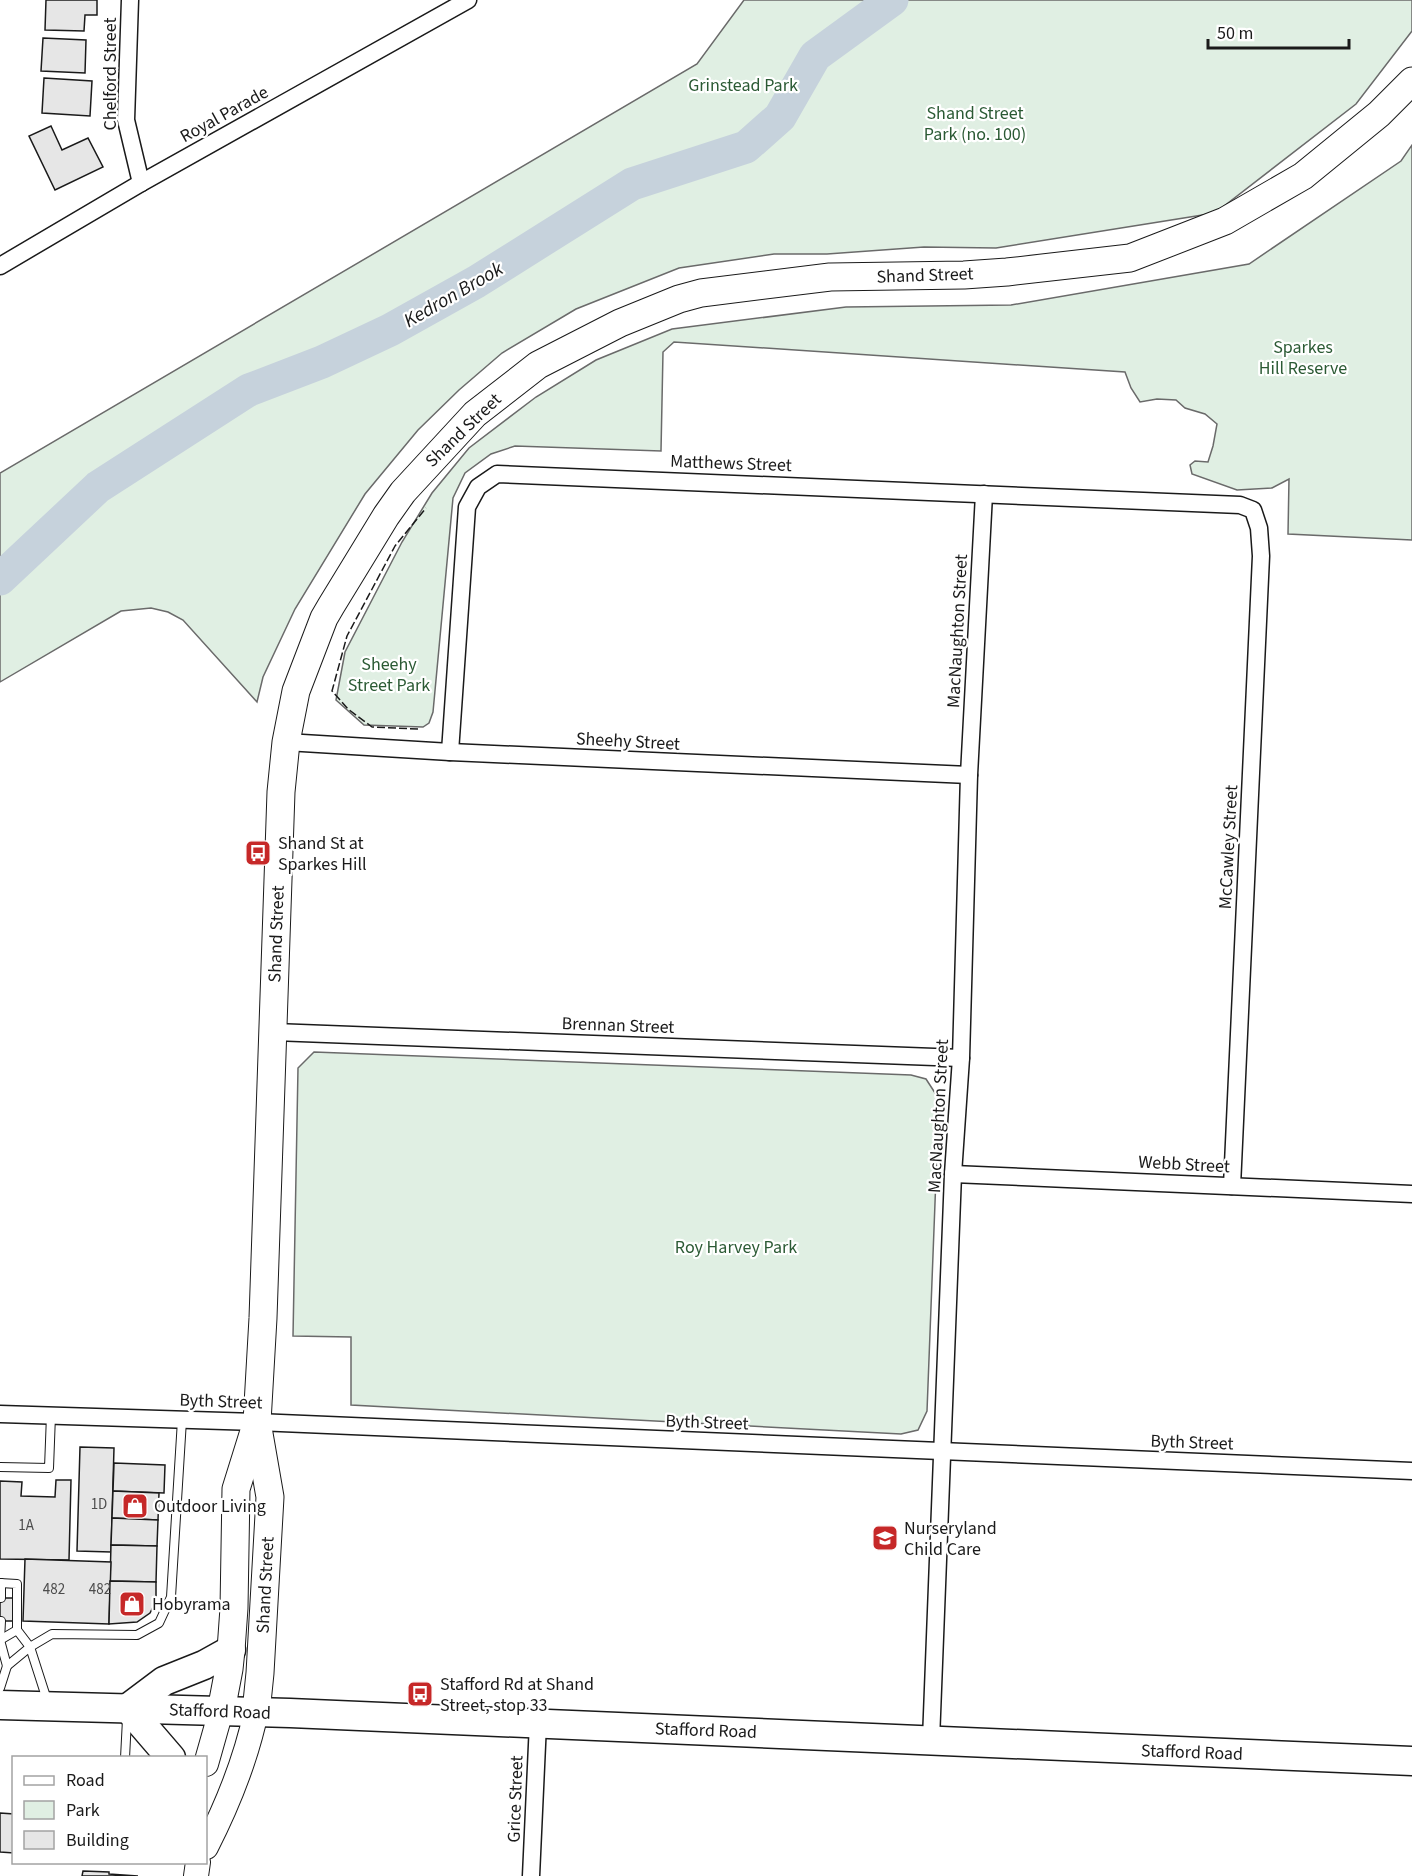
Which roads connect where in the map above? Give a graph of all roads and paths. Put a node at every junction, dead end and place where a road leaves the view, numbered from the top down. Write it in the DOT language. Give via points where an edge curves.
graph roads {
  1 [pos="130,0"];
  2 [pos="468,0"];
  3 [pos="1412,81"];
  4 [pos="141,183"];
  5 [pos="0,266"];
  6 [pos="984,494"];
  7 [pos="1253,510"];
  8 [pos="286,742"];
  9 [pos="450,752"];
  10 [pos="969,775"];
  11 [pos="274,1032"];
  12 [pos="961,1058"];
  13 [pos="953,1174"];
  14 [pos="1232,1186"];
  15 [pos="1412,1194"];
  16 [pos="0,1414"];
  17 [pos="51,1415"];
  18 [pos="182,1419"];
  19 [pos="257,1422"];
  20 [pos="944,1451"];
  21 [pos="0,1467"];
  22 [pos="1412,1471"];
  23 [pos="1,1583"];
  24 [pos="1,1598"];
  25 [pos="1,1620"];
  26 [pos="17,1630"];
  27 [pos="0,1640"];
  28 [pos="30,1647"];
  29 [pos="231,1650"];
  30 [pos="7,1666"];
  31 [pos="0,1688"];
  32 [pos="0,1705"];
  33 [pos="49,1706"];
  34 [pos="128,1708"];
  35 [pos="221,1711"];
  36 [pos="256,1712"];
  37 [pos="538,1723"];
  38 [pos="932,1740"];
  39 [pos="125,1756"];
  40 [pos="169,1756"];
  41 [pos="207,1760"];
  42 [pos="1412,1761"];
  43 [pos="207,1846"];
  44 [pos="531,1876"];
  1 -- 4 [label="street, Chelford Street" via="126,120"];
  2 -- 4 [label="street, Royal Parade"];
  3 -- 8 [label="main road, Shand Street" via="1379,114 1303,176 1225,221 1130,258 986,273 830,277 701,292 620,322 538,365 475,414 386,516 324,618 296,691"];
  4 -- 5 [label="street, Royal Parade"];
  6 -- 7 [label="street, Matthews Street" via="1240,505"];
  6 -- 9 [label="street, Matthews Street" via="497,474 478,487 467,507"];
  6 -- 10 [label="street, MacNaughton Street"];
  7 -- 14 [label="street, McCawley Street" via="1261,556"];
  8 -- 9 [label="street, Sheehy Street"];
  8 -- 11 [label="main road, Shand Street"];
  9 -- 10 [label="street, Sheehy Street"];
  10 -- 12 [label="street, MacNaughton Street"];
  11 -- 12 [label="street, Brennan Street"];
  11 -- 19 [label="main road, Shand Street"];
  12 -- 13 [label="street, MacNaughton Street"];
  13 -- 14 [label="street, Webb Street"];
  13 -- 20 [label="street, MacNaughton Street"];
  14 -- 15 [label="street, Webb Street"];
  16 -- 17 [label="street, Byth Street"];
  17 -- 18 [label="street, Byth Street"];
  17 -- 21 [label="lane" via="49,1468"];
  18 -- 19 [label="street, Byth Street"];
  18 -- 28 [label="lane" via="171,1597 159,1623 137,1635 52,1634"];
  19 -- 20 [label="street, Byth Street"];
  19 -- 29 [label="main road, Shand Street" via="236,1489"];
  19 -- 36 [label="main road, Shand Street" via="270,1497"];
  20 -- 22 [label="street, Byth Street"];
  20 -- 38 [label="street, MacNaughton Street"];
  23 -- 24 [label="lane"];
  23 -- 26 [label="lane" via="17,1584"];
  25 -- 27 [label="lane"];
  26 -- 27 [label="lane"];
  26 -- 28 [label="lane"];
  27 -- 30 [label="lane"];
  28 -- 30 [label="lane"];
  28 -- 33 [label="lane"];
  29 -- 34 [label="highway" via="164,1681"];
  29 -- 35 [label="main road, Shand Street"];
  30 -- 31 [label="lane"];
  32 -- 33 [label="highway, Stafford Road"];
  33 -- 34 [label="highway, Stafford Road"];
  34 -- 35 [label="highway, Stafford Road"];
  34 -- 39 [label="lane"];
  34 -- 40 [label="highway"];
  35 -- 36 [label="highway, Stafford Road"];
  35 -- 41 [label="main road"];
  36 -- 37 [label="highway, Stafford Road"];
  36 -- 43 [label="main road" via="248,1747"];
  37 -- 38 [label="highway, Stafford Road"];
  37 -- 44 [label="street, Grice Street"];
  38 -- 42 [label="highway, Stafford Road"];
}
